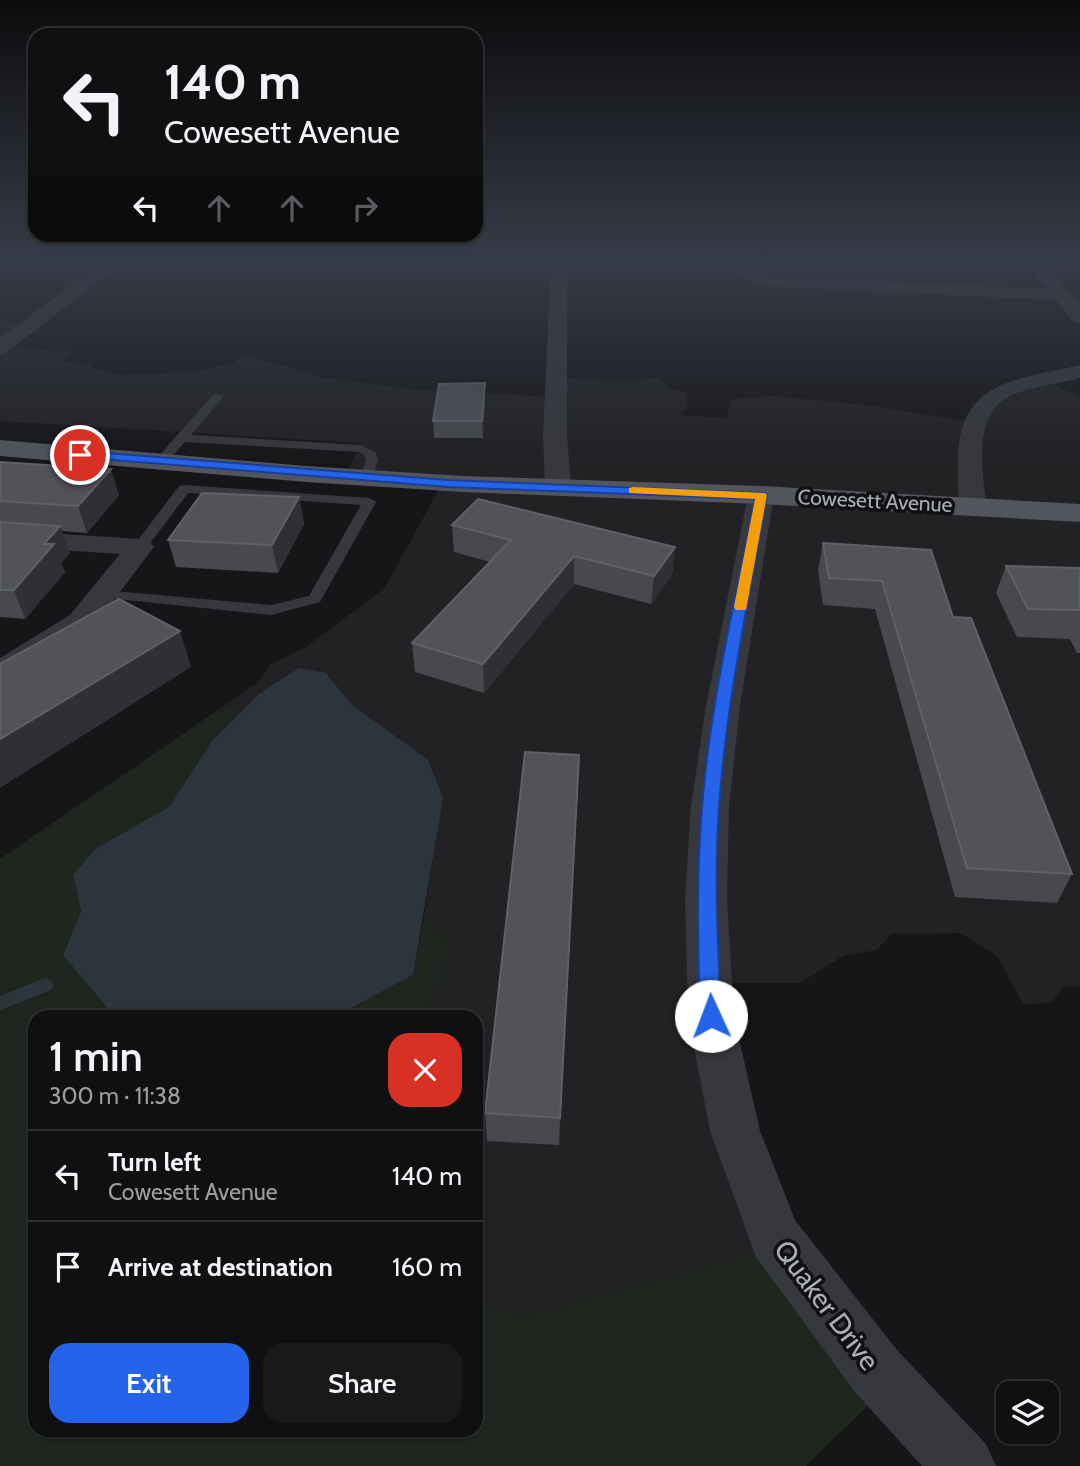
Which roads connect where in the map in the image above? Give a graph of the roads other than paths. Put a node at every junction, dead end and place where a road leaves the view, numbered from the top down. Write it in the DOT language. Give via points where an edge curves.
graph roads {
  1 [pos="28,327"];
  2 [pos="557,327"];
  3 [pos="0,348"];
  4 [pos="1080,371"];
  5 [pos="217,397"];
  6 [pos="182,438"];
  7 [pos="0,448"];
  8 [pos="160,462"];
  9 [pos="366,478"];
  10 [pos="558,486"];
  11 [pos="761,495"];
  12 [pos="974,507"];
  13 [pos="1080,513"];
  14 [pos="0,538"];
  15 [pos="140,547"];
  16 [pos="103,594"];
  17 [pos="0,672"];
  18 [pos="964,1466"];
  1 -- 3 [label="street"];
  2 -- 10 [label="street"];
  4 -- 12 [label="street" via="998,393 982,407 972,437"];
  5 -- 6 [label="lane"];
  6 -- 8 [label="lane"];
  6 -- 9 [label="lane" via="361,449 370,453 372,460"];
  7 -- 8 [label="main road, Cowesett Avenue"];
  8 -- 9 [label="main road, Cowesett Avenue"];
  9 -- 10 [label="main road, Cowesett Avenue"];
  10 -- 11 [label="main road, Cowesett Avenue"];
  11 -- 12 [label="main road, Cowesett Avenue"];
  11 -- 18 [label="street, Quaker Drive" via="710,806 706,907 711,1016 727,1093 735,1131 775,1237 876,1371"];
  12 -- 13 [label="main road, Cowesett Avenue"];
  14 -- 15 [label="street"];
  15 -- 16 [label="street"];
  15 -- 16 [label="lane" via="184,489 369,502 315,599 271,610"];
  16 -- 17 [label="street" via="81,622"];
}
